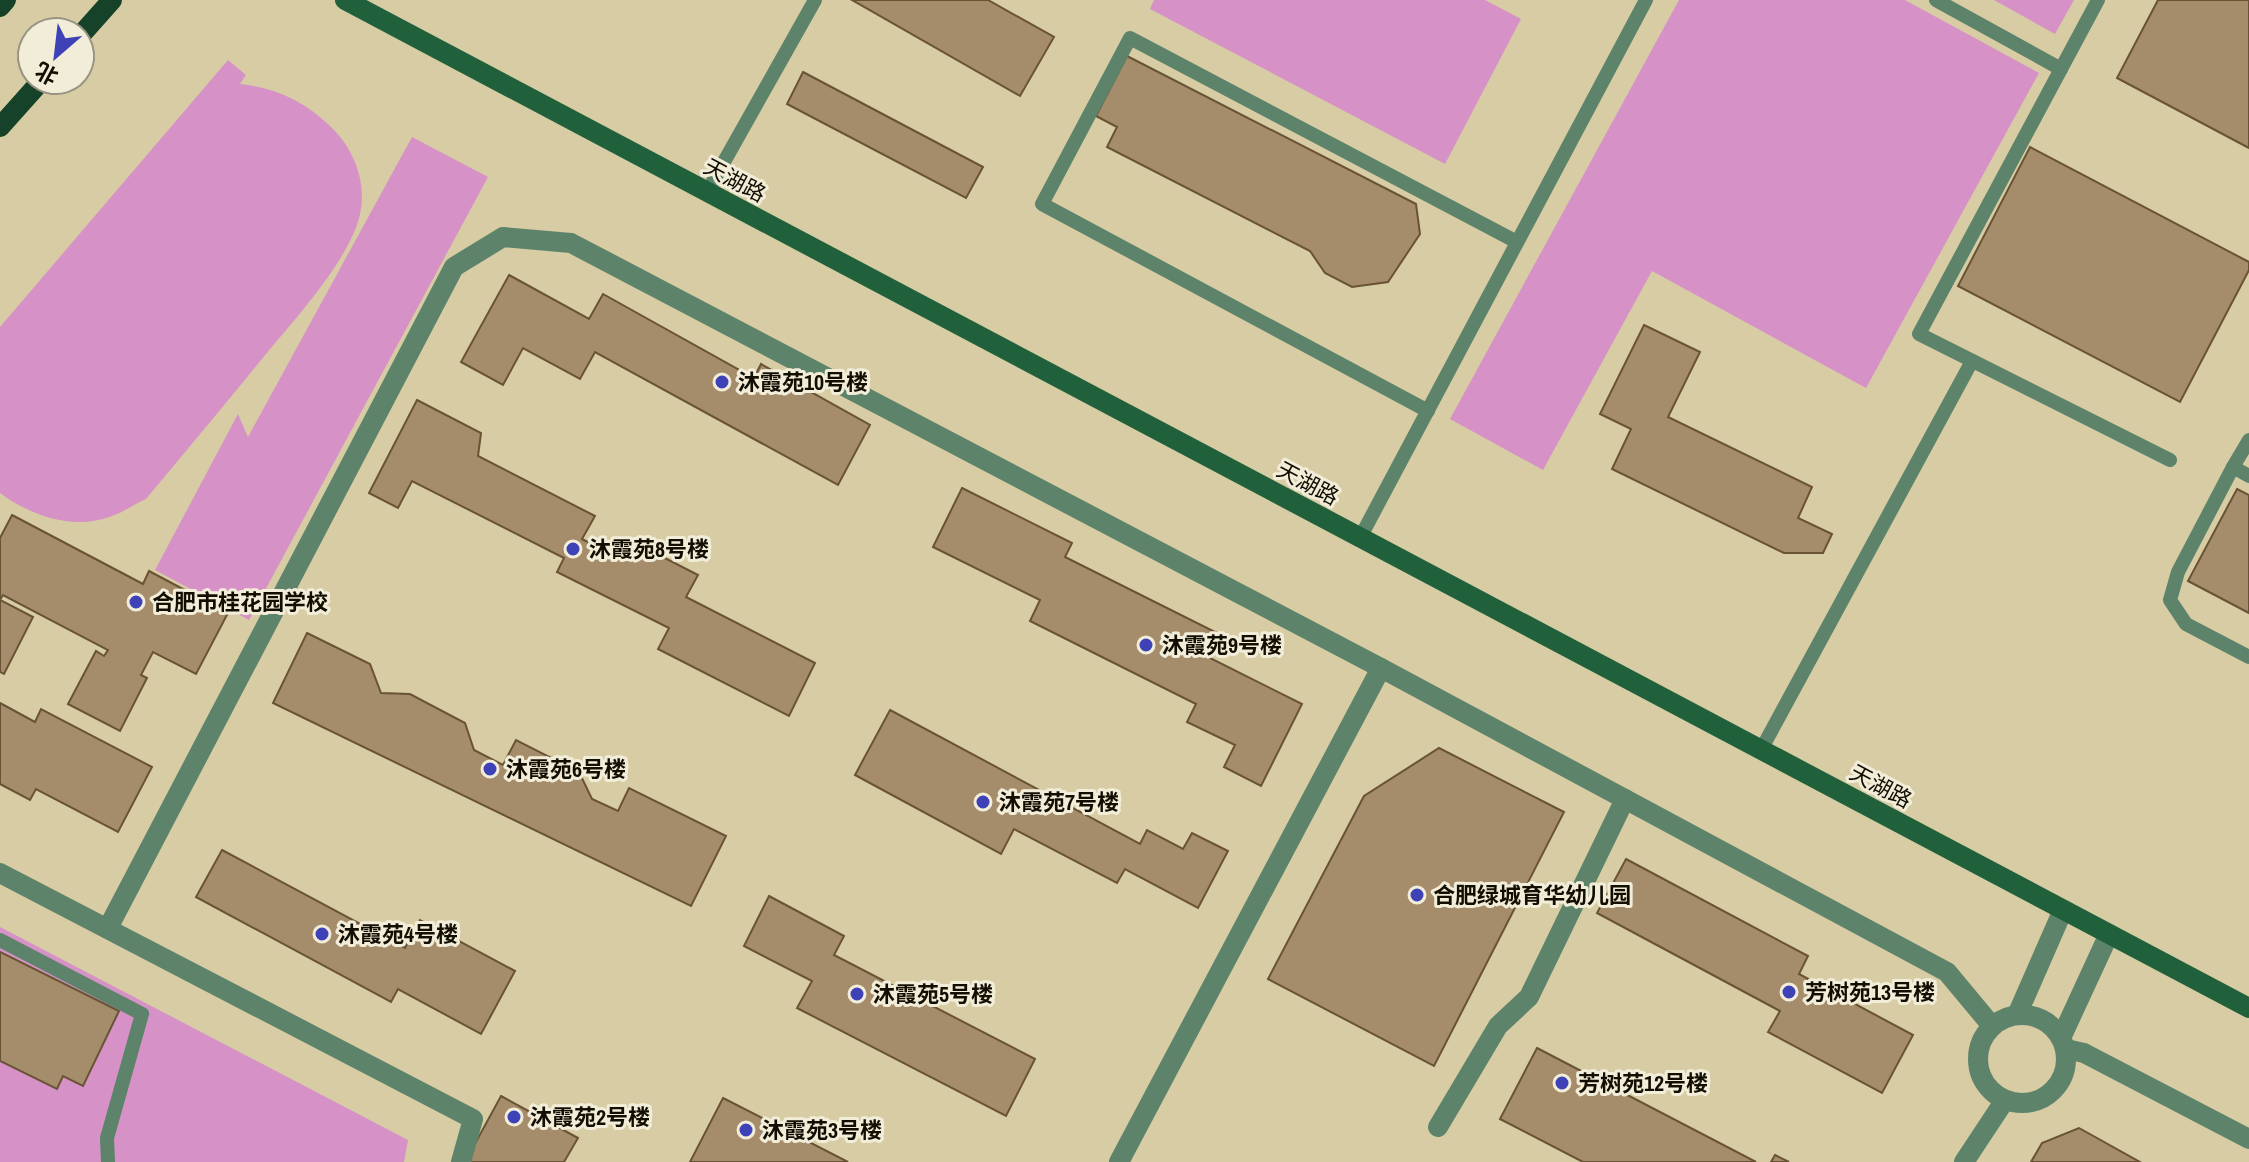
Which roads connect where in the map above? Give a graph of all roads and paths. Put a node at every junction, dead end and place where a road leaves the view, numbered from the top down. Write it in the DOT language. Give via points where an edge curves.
graph roads {
  1 [pos="6,0"];
  2 [pos="112,0"];
  3 [pos="345,0"];
  4 [pos="815,0"];
  5 [pos="1646,0"];
  6 [pos="1936,0"];
  7 [pos="2098,0"];
  8 [pos="0,7"];
  9 [pos="96,18"];
  10 [pos="2061,69"];
  11 [pos="28,96"];
  12 [pos="0,127"];
  13 [pos="707,192"];
  14 [pos="1517,242"];
  15 [pos="1972,361"];
  16 [pos="1428,411"];
  17 [pos="2249,440"];
  18 [pos="2170,460"];
  19 [pos="2233,467"];
  20 [pos="2249,476"];
  21 [pos="1360,538"];
  22 [pos="2249,657"];
  23 [pos="1381,668"];
  24 [pos="1761,750"];
  25 [pos="1625,799"];
  26 [pos="0,873"];
  27 [pos="2063,910"];
  28 [pos="108,928"];
  29 [pos="2109,934"];
  30 [pos="0,940"];
  31 [pos="2249,1008"];
  32 [pos="2017,1015"];
  33 [pos="1992,1026"];
  34 [pos="2064,1044"];
  35 [pos="2005,1100"];
  36 [pos="1438,1127"];
  37 [pos="2249,1139"];
  38 [pos="108,1162"];
  39 [pos="461,1162"];
  40 [pos="1119,1162"];
  41 [pos="1964,1162"];
  1 -- 8 [label="main road"];
  2 -- 9 [label="main road"];
  3 -- 13 [label="street, 天湖路"];
  4 -- 13 [label="lane"];
  5 -- 14 [label="lane"];
  6 -- 10 [label="lane"];
  7 -- 10 [label="lane"];
  10 -- 15 [label="lane" via="1919,334"];
  11 -- 12 [label="main road"];
  13 -- 21 [label="street, 天湖路"];
  14 -- 16 [label="lane"];
  14 -- 16 [label="lane" via="1130,38 1042,204"];
  15 -- 18 [label="lane"];
  15 -- 24 [label="lane"];
  16 -- 21 [label="lane"];
  17 -- 19 [label="lane"];
  19 -- 20 [label="lane"];
  19 -- 22 [label="lane" via="2178,572 2170,600 2186,624"];
  21 -- 24 [label="street, 天湖路"];
  23 -- 25 [label="street"];
  23 -- 28 [label="street" via="571,243 503,237 454,267"];
  23 -- 40 [label="street"];
  24 -- 27 [label="street, 天湖路"];
  25 -- 33 [label="street" via="1947,972"];
  25 -- 36 [label="street" via="1529,997 1498,1026"];
  26 -- 28 [label="street"];
  27 -- 29 [label="street, 天湖路"];
  27 -- 32 [label="street"];
  28 -- 39 [label="street" via="473,1119"];
  29 -- 31 [label="street, 天湖路"];
  29 -- 34 [label="street"];
  30 -- 38 [label="lane" via="142,1014 107,1138"];
  32 -- 33 [label="street"];
  32 -- 34 [label="street" via="2042,1019"];
  33 -- 35 [label="street" via="1978,1057 1981,1075"];
  34 -- 35 [label="street" via="2065,1071 2055,1089 2026,1103"];
  34 -- 37 [label="street"];
  35 -- 41 [label="street"];
}
